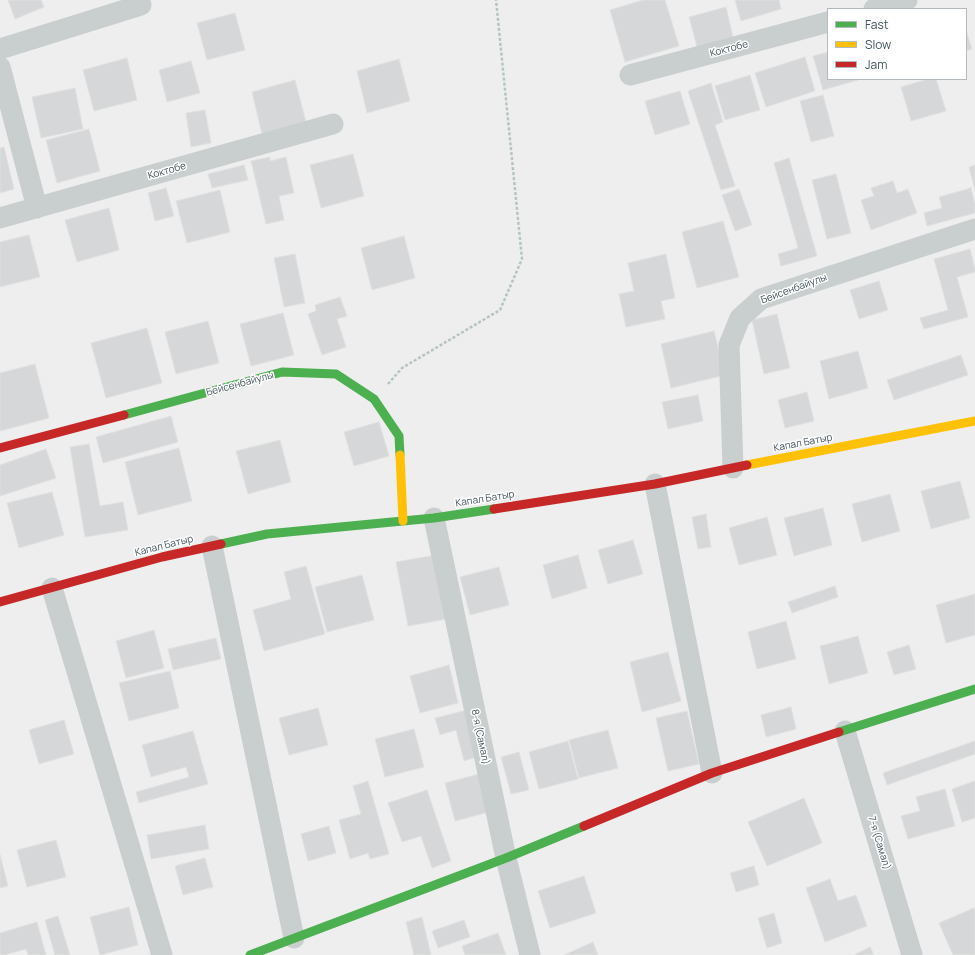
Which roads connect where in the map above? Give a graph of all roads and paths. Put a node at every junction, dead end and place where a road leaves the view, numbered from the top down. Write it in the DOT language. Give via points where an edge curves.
graph roads {
  1 [pos="496,0"];
  2 [pos="907,0"];
  3 [pos="141,5"];
  4 [pos="878,8"];
  5 [pos="827,22"];
  6 [pos="0,49"];
  7 [pos="0,67"];
  8 [pos="630,76"];
  9 [pos="333,124"];
  10 [pos="37,208"];
  11 [pos="0,218"];
  12 [pos="975,229"];
  13 [pos="374,399"];
  14 [pos="975,421"];
  15 [pos="0,448"];
  16 [pos="733,468"];
  17 [pos="655,484"];
  18 [pos="434,518"];
  19 [pos="403,521"];
  20 [pos="212,546"];
  21 [pos="52,588"];
  22 [pos="0,602"];
  23 [pos="975,690"];
  24 [pos="845,731"];
  25 [pos="712,773"];
  26 [pos="506,858"];
  27 [pos="294,938"];
  28 [pos="162,955"];
  29 [pos="250,955"];
  30 [pos="530,955"];
  31 [pos="912,955"];
  1 -- 13 [label="path" via="522,259 500,310 402,368"];
  2 -- 4 [label="street"];
  3 -- 6 [label="street"];
  5 -- 8 [label="street, Коктобе"];
  7 -- 10 [label="street"];
  9 -- 10 [label="street, Коктобе"];
  10 -- 11 [label="street, Коктобе"];
  12 -- 16 [label="street, Бейсенбайулы" via="761,299 740,318 729,344"];
  13 -- 15 [label="street, Бейсенбайулы" via="336,374 282,372"];
  13 -- 19 [label="street, Бейсенбайулы" via="399,436"];
  14 -- 16 [label="street, Капал Батыр"];
  16 -- 17 [label="street, Капал Батыр"];
  17 -- 18 [label="street, Капал Батыр"];
  17 -- 25 [label="street"];
  18 -- 19 [label="street, Капал Батыр"];
  18 -- 26 [label="street, 8-я (Самал)"];
  19 -- 20 [label="street, Капал Батыр" via="267,534"];
  20 -- 21 [label="street, Капал Батыр" via="162,557"];
  20 -- 27 [label="street"];
  21 -- 22 [label="street, Капал Батыр"];
  21 -- 28 [label="street"];
  23 -- 24 [label="street"];
  24 -- 25 [label="street"];
  24 -- 31 [label="street, 7-я (Самал)"];
  25 -- 26 [label="street"];
  26 -- 27 [label="street"];
  26 -- 30 [label="street, 8-я (Самал)"];
  27 -- 29 [label="street"];
}
